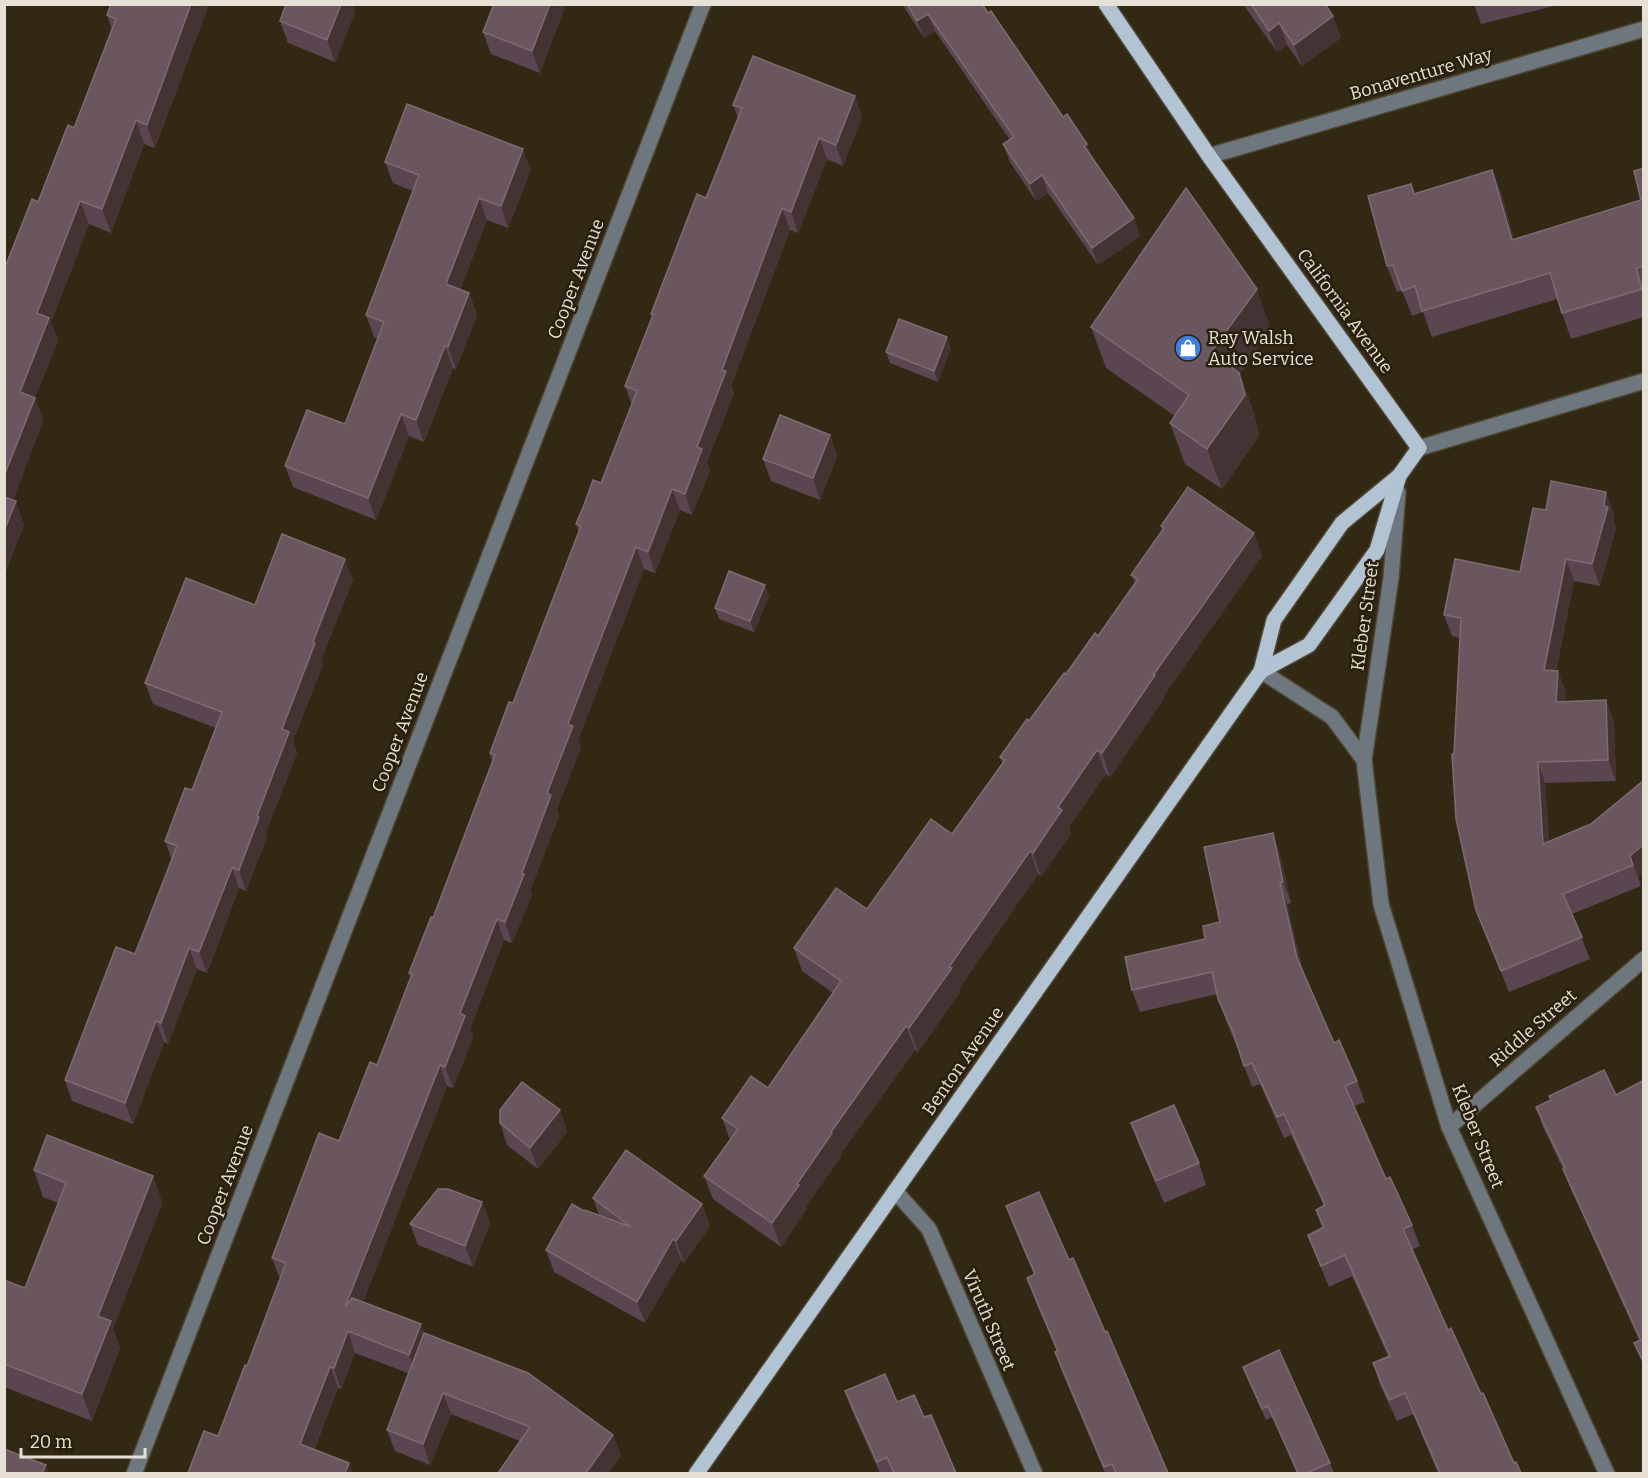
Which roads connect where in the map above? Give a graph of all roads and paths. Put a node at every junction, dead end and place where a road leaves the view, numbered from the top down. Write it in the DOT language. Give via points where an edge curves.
graph roads {
  1 [pos="703,4"];
  2 [pos="1106,4"];
  3 [pos="1644,29"];
  4 [pos="1209,156"];
  5 [pos="1644,381"];
  6 [pos="1419,448"];
  7 [pos="1399,476"];
  8 [pos="1261,671"];
  9 [pos="1364,760"];
  10 [pos="1644,959"];
  11 [pos="1449,1127"];
  12 [pos="895,1191"];
  13 [pos="134,1473"];
  14 [pos="696,1473"];
  15 [pos="1035,1473"];
  16 [pos="1607,1473"];
  1 -- 13 [label="street, Cooper Avenue"];
  2 -- 4 [label="main road, California Avenue"];
  3 -- 4 [label="street, Bonaventure Way"];
  4 -- 6 [label="main road, California Avenue"];
  5 -- 6 [label="street"];
  6 -- 7 [label="main road, Benton Avenue"];
  7 -- 8 [label="main road, Benton Avenue" via="1342,523 1274,620"];
  7 -- 8 [label="main road, Benton Avenue" via="1377,550 1309,645"];
  7 -- 9 [label="street, Kleber Street" via="1391,578"];
  8 -- 9 [label="street, Kleber Street" via="1332,717"];
  8 -- 12 [label="main road, Benton Avenue"];
  9 -- 11 [label="street, Kleber Street" via="1381,904"];
  10 -- 11 [label="street, Riddle Street"];
  11 -- 16 [label="street, Kleber Street"];
  12 -- 14 [label="main road, Benton Avenue"];
  12 -- 15 [label="street, Viruth Street" via="929,1229"];
}
